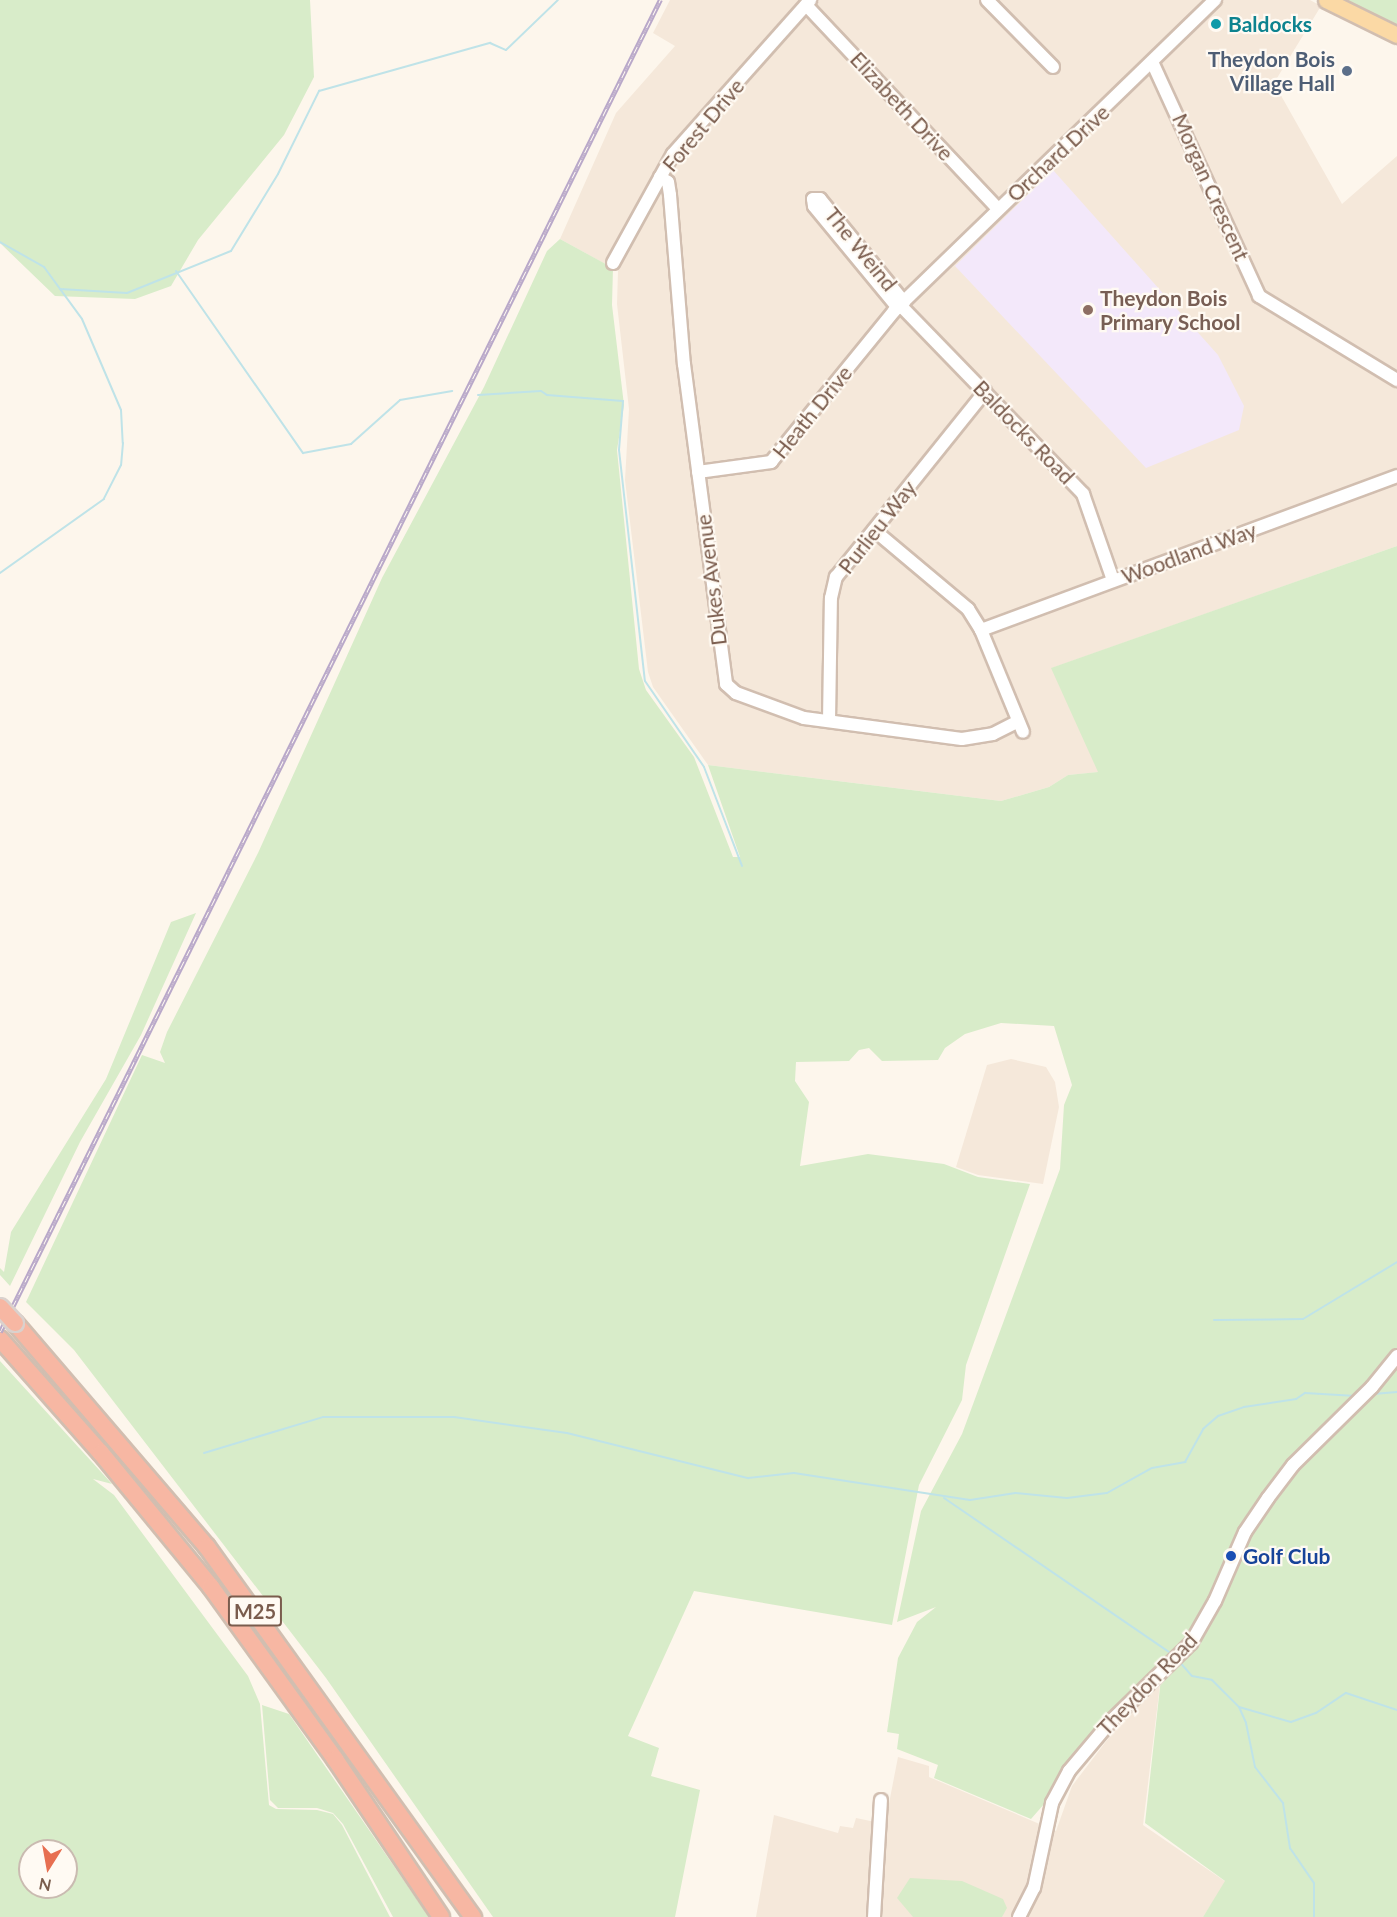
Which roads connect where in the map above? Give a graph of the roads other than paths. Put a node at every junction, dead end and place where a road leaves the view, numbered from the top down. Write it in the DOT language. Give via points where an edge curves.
graph roads {
  1 [pos="987,0"];
  2 [pos="1215,0"];
  3 [pos="1326,0"];
  4 [pos="808,2"];
  5 [pos="1397,35"];
  6 [pos="1153,64"];
  7 [pos="1053,67"];
  8 [pos="660,177"];
  9 [pos="998,209"];
  10 [pos="613,263"];
  11 [pos="901,305"];
  12 [pos="1397,380"];
  13 [pos="985,392"];
  14 [pos="699,472"];
  15 [pos="1397,476"];
  16 [pos="874,530"];
  17 [pos="1113,580"];
  18 [pos="981,630"];
  19 [pos="829,721"];
  20 [pos="0,1307"];
  21 [pos="1,1340"];
  22 [pos="1397,1356"];
  23 [pos="881,1800"];
  24 [pos="441,1917"];
  25 [pos="473,1917"];
  26 [pos="873,1917"];
  27 [pos="1020,1917"];
  1 -- 7 [label="street"];
  2 -- 6 [label="street, Orchard Drive"];
  3 -- 5 [label="main road"];
  4 -- 8 [label="street, Forest Drive" via="673,154"];
  4 -- 9 [label="street, Elizabeth Drive"];
  6 -- 9 [label="street, Orchard Drive"];
  6 -- 12 [label="street, Morgan Crescent" via="1259,296"];
  8 -- 10 [label="street, Forest Drive"];
  8 -- 14 [label="street, Dukes Avenue" via="668,182 670,195 684,364"];
  9 -- 11 [label="street, Orchard Drive"];
  11 -- 11 [label="street, The Weind" via="814,207 813,199 820,199"];
  11 -- 13 [label="street, Baldocks Road"];
  11 -- 14 [label="street, Heath Drive" via="771,462"];
  13 -- 16 [label="street, Purlieu Way"];
  13 -- 17 [label="street, Baldocks Road" via="1083,494"];
  14 -- 19 [label="street, Dukes Avenue" via="726,684 736,693 804,718"];
  15 -- 17 [label="street, Woodland Way"];
  16 -- 18 [label="street" via="968,609"];
  16 -- 19 [label="street, Purlieu Way" via="836,577 831,597"];
  17 -- 18 [label="street, Woodland Way"];
  18 -- 19 [label="street, Dukes Avenue" via="1020,727 962,739"];
  20 -- 25 [label="highway, M25, bridge" via="124,1446 213,1554"];
  21 -- 24 [label="highway, M25" via="109,1462 221,1600 335,1759"];
  22 -- 27 [label="street, Theydon Road" via="1372,1387 1293,1465 1262,1507 1245,1532 1215,1601 1191,1642 1112,1720 1069,1771 1052,1803 1034,1888"];
  23 -- 26 [label="street"];
}
